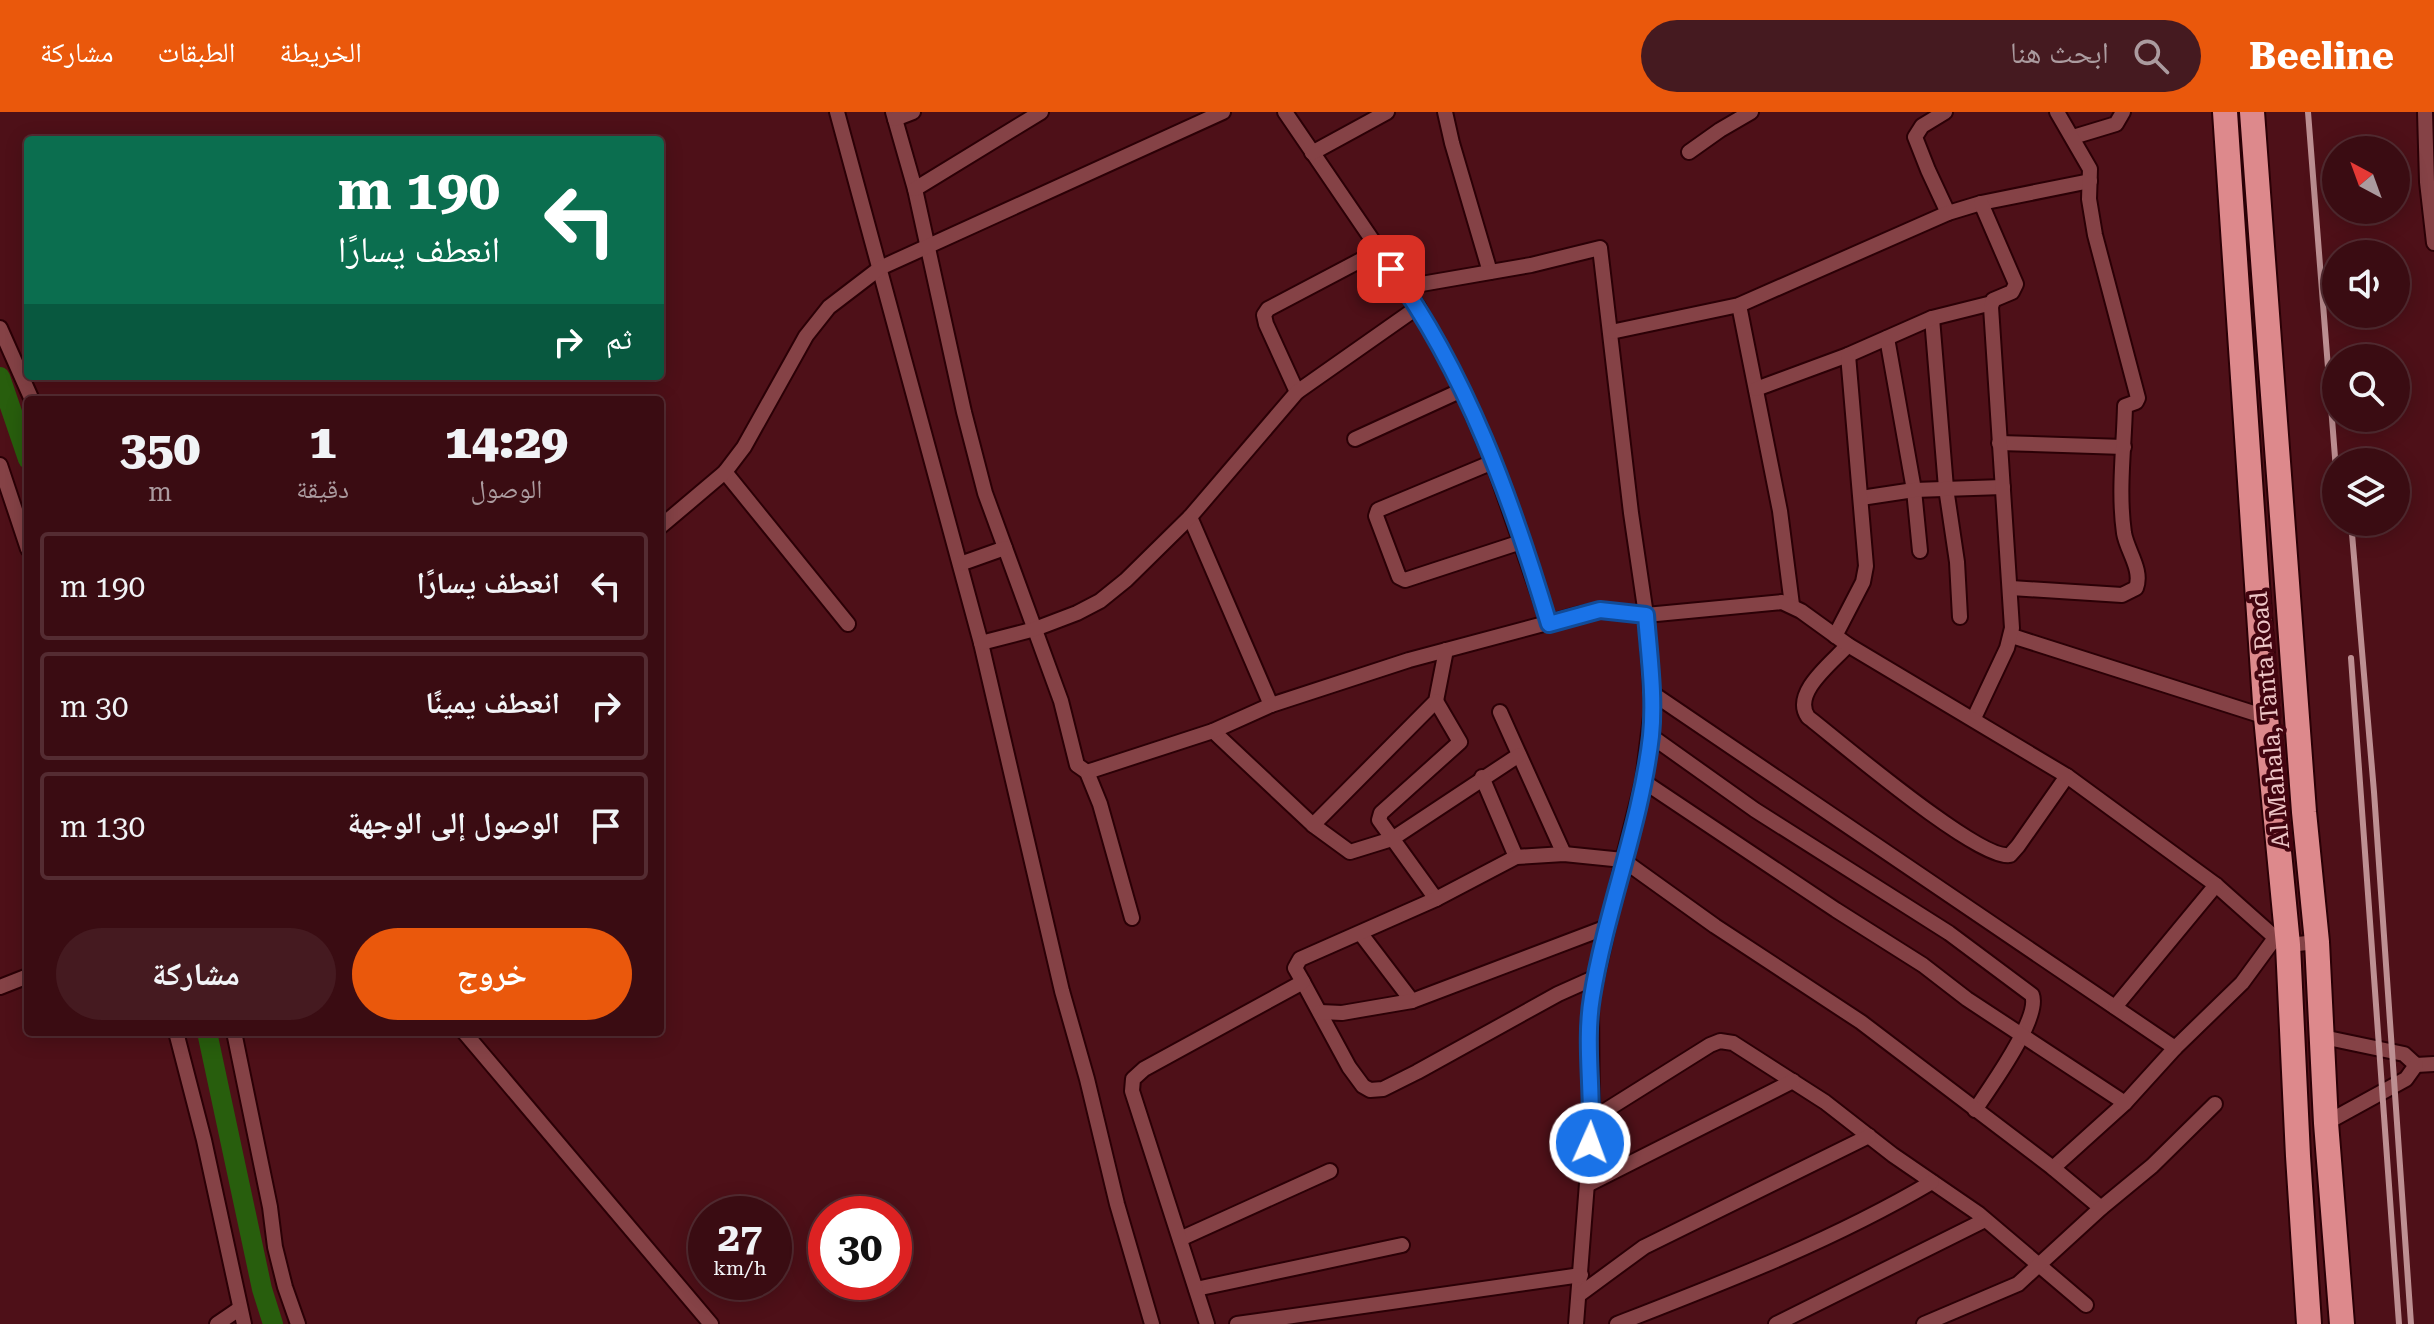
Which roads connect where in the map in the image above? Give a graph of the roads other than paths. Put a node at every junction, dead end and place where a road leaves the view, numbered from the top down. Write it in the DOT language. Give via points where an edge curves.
graph roads {
  1 [pos="837,112"];
  2 [pos="913,112"];
  3 [pos="1041,112"];
  4 [pos="1223,112"];
  5 [pos="1285,112"];
  6 [pos="1387,112"];
  7 [pos="1445,112"];
  8 [pos="1751,112"];
  9 [pos="1945,112"];
  10 [pos="2057,112"];
  11 [pos="2123,112"];
  12 [pos="2225,112"];
  13 [pos="2252,112"];
  14 [pos="2425,112"];
  15 [pos="894,116"];
  16 [pos="2073,137"];
  17 [pos="1689,152"];
  18 [pos="1312,153"];
  19 [pos="2090,181"];
  20 [pos="915,189"];
  21 [pos="1981,203"];
  22 [pos="1948,213"];
  23 [pos="2434,243"];
  24 [pos="928,246"];
  25 [pos="1378,251"];
  26 [pos="880,268"];
  27 [pos="1490,272"];
  28 [pos="1404,287"];
  29 [pos="1992,303"];
  30 [pos="1739,305"];
  31 [pos="1418,307"];
  32 [pos="1932,318"];
  33 [pos="0,328"];
  34 [pos="1611,332"];
  35 [pos="1887,338"];
  36 [pos="1848,355"];
  37 [pos="1756,389"];
  38 [pos="1462,390"];
  39 [pos="1297,392"];
  40 [pos="30,396"];
  41 [pos="1355,439"];
  42 [pos="1999,443"];
  43 [pos="2124,447"];
  44 [pos="1493,462"];
  45 [pos="0,465"];
  46 [pos="725,472"];
  47 [pos="2003,487"];
  48 [pos="1946,488"];
  49 [pos="1914,490"];
  50 [pos="1861,498"];
  51 [pos="1190,517"];
  52 [pos="664,524"];
  53 [pos="24,537"];
  54 [pos="1521,542"];
  55 [pos="1005,548"];
  56 [pos="1920,551"];
  57 [pos="960,564"];
  58 [pos="2011,588"];
  59 [pos="1792,605"];
  60 [pos="1646,615"];
  61 [pos="1960,617"];
  62 [pos="848,624"];
  63 [pos="1549,624"];
  64 [pos="1035,629"];
  65 [pos="1835,636"];
  66 [pos="2012,636"];
  67 [pos="981,643"];
  68 [pos="1848,645"];
  69 [pos="1446,650"];
  70 [pos="1652,693"];
  71 [pos="1436,701"];
  72 [pos="1271,705"];
  73 [pos="1500,712"];
  74 [pos="2266,717"];
  75 [pos="1974,718"];
  76 [pos="1213,731"];
  77 [pos="1651,736"];
  78 [pos="1519,755"];
  79 [pos="1087,772"];
  80 [pos="2067,776"];
  81 [pos="1482,777"];
  82 [pos="1643,781"];
  83 [pos="1313,825"];
  84 [pos="1392,839"];
  85 [pos="1564,854"];
  86 [pos="1516,857"];
  87 [pos="1623,860"];
  88 [pos="2216,885"];
  89 [pos="1436,899"];
  90 [pos="1132,918"];
  91 [pos="1607,927"];
  92 [pos="1361,934"];
  93 [pos="2282,941"];
  94 [pos="2317,942"];
  95 [pos="1596,977"];
  96 [pos="24,978"];
  97 [pos="1303,982"];
  98 [pos="0,987"];
  99 [pos="1412,1001"];
  100 [pos="2115,1007"];
  101 [pos="1320,1012"];
  102 [pos="2022,1034"];
  103 [pos="177,1036"];
  104 [pos="235,1036"];
  105 [pos="467,1036"];
  106 [pos="2323,1037"];
  107 [pos="2175,1048"];
  108 [pos="2434,1064"];
  109 [pos="2416,1065"];
  110 [pos="1793,1081"];
  111 [pos="2125,1103"];
  112 [pos="2215,1104"];
  113 [pos="1975,1110"];
  114 [pos="1592,1119"];
  115 [pos="2326,1123"];
  116 [pos="1869,1136"];
  117 [pos="2053,1168"];
  118 [pos="1330,1171"];
  119 [pos="1932,1182"];
  120 [pos="1587,1185"];
  121 [pos="2101,1208"];
  122 [pos="1985,1220"];
  123 [pos="1180,1239"];
  124 [pos="1402,1245"];
  125 [pos="2037,1265"];
  126 [pos="1581,1275"];
  127 [pos="1196,1289"];
  128 [pos="1580,1294"];
  129 [pos="2086,1305"];
  130 [pos="242,1317"];
  131 [pos="217,1324"];
  132 [pos="298,1324"];
  133 [pos="711,1324"];
  134 [pos="1152,1324"];
  135 [pos="1207,1324"];
  136 [pos="1237,1324"];
  137 [pos="1576,1324"];
  138 [pos="1617,1324"];
  139 [pos="1776,1324"];
  140 [pos="1924,1324"];
  141 [pos="2309,1324"];
  142 [pos="2342,1324"];
  1 -- 26 [label="street"];
  2 -- 15 [label="street"];
  3 -- 20 [label="street"];
  4 -- 24 [label="street"];
  5 -- 18 [label="street"];
  6 -- 18 [label="street"];
  7 -- 27 [label="street"];
  8 -- 17 [label="street"];
  9 -- 22 [label="street" via="1915,137"];
  10 -- 16 [label="street"];
  11 -- 16 [label="street" via="2116,124"];
  12 -- 74 [label="highway, Al Mahala, Tanta Road"];
  13 -- 94 [label="highway, Al Mahala, Tanta Road"];
  14 -- 23 [label="street"];
  15 -- 20 [label="street"];
  16 -- 19 [label="street" via="2090,169"];
  18 -- 25 [label="street"];
  19 -- 21 [label="street"];
  19 -- 43 [label="street" via="2095,235 2138,398 2125,406"];
  20 -- 24 [label="street"];
  21 -- 22 [label="street"];
  21 -- 29 [label="street" via="2016,284"];
  22 -- 30 [label="street"];
  24 -- 26 [label="street"];
  24 -- 55 [label="street" via="964,412"];
  25 -- 28 [label="street"];
  25 -- 39 [label="street" via="1275,303 1264,315"];
  26 -- 46 [label="street" via="829,307 806,336"];
  26 -- 57 [label="street"];
  27 -- 28 [label="street"];
  27 -- 34 [label="street" via="1600,248"];
  28 -- 31 [label="street"];
  29 -- 32 [label="street"];
  29 -- 42 [label="street"];
  30 -- 34 [label="street"];
  30 -- 37 [label="street"];
  31 -- 38 [label="street"];
  31 -- 39 [label="street"];
  32 -- 35 [label="street"];
  32 -- 48 [label="street"];
  33 -- 40 [label="street"];
  34 -- 60 [label="street"];
  35 -- 36 [label="street"];
  35 -- 49 [label="street"];
  36 -- 37 [label="street"];
  36 -- 50 [label="street"];
  37 -- 59 [label="street"];
  38 -- 41 [label="street"];
  38 -- 44 [label="street"];
  39 -- 51 [label="street"];
  42 -- 43 [label="street"];
  42 -- 47 [label="street"];
  43 -- 58 [label="street" via="2124,534 2139,580 2136,588 2122,595"];
  44 -- 54 [label="street"];
  44 -- 54 [label="street" via="1378,510 1376,516 1399,577 1405,580"];
  45 -- 53 [label="street"];
  46 -- 52 [label="street"];
  46 -- 62 [label="street"];
  47 -- 48 [label="street"];
  47 -- 58 [label="street"];
  48 -- 49 [label="street"];
  48 -- 61 [label="street"];
  49 -- 50 [label="street"];
  49 -- 56 [label="street"];
  50 -- 65 [label="street" via="1863,582"];
  51 -- 64 [label="street" via="1100,601"];
  51 -- 72 [label="street"];
  54 -- 63 [label="street"];
  55 -- 57 [label="street"];
  55 -- 64 [label="street"];
  57 -- 67 [label="street"];
  58 -- 66 [label="street"];
  59 -- 60 [label="street"];
  59 -- 65 [label="street"];
  60 -- 63 [label="street" via="1600,610"];
  60 -- 70 [label="street"];
  63 -- 69 [label="street"];
  64 -- 67 [label="street"];
  64 -- 79 [label="street" via="1077,765"];
  65 -- 68 [label="street"];
  66 -- 74 [label="street"];
  66 -- 75 [label="street"];
  67 -- 134 [label="street" via="1062,991"];
  68 -- 75 [label="street"];
  68 -- 80 [label="street" via="1802,701 1808,717 1929,812 1995,854 2010,855"];
  69 -- 71 [label="street"];
  69 -- 72 [label="street"];
  70 -- 77 [label="street"];
  70 -- 100 [label="street"];
  71 -- 83 [label="street"];
  71 -- 84 [label="street" via="1460,742 1381,813 1379,820"];
  72 -- 76 [label="street"];
  73 -- 78 [label="street"];
  74 -- 93 [label="highway, Al Mahala, Tanta Road"];
  75 -- 80 [label="street"];
  76 -- 79 [label="street"];
  76 -- 83 [label="street"];
  77 -- 82 [label="street"];
  77 -- 102 [label="street" via="2028,991 2035,1001"];
  78 -- 81 [label="street"];
  78 -- 85 [label="street"];
  79 -- 90 [label="street"];
  80 -- 88 [label="street"];
  81 -- 84 [label="street"];
  81 -- 86 [label="street"];
  82 -- 87 [label="street"];
  82 -- 102 [label="street"];
  83 -- 84 [label="street" via="1350,852"];
  84 -- 89 [label="street"];
  85 -- 86 [label="street"];
  85 -- 87 [label="street"];
  86 -- 89 [label="street"];
  87 -- 91 [label="street"];
  87 -- 113 [label="street" via="1861,1022"];
  88 -- 93 [label="street"];
  88 -- 100 [label="street"];
  89 -- 92 [label="street"];
  91 -- 95 [label="street"];
  91 -- 99 [label="street"];
  92 -- 97 [label="street" via="1300,959 1295,968"];
  92 -- 99 [label="street"];
  93 -- 94 [label="street"];
  93 -- 107 [label="street"];
  93 -- 141 [label="highway, Al Mahala, Tanta Road"];
  94 -- 106 [label="highway, Al Mahala, Tanta Road"];
  95 -- 101 [label="street" via="1383,1089 1363,1086"];
  95 -- 114 [label="street" via="1590,1023"];
  96 -- 98 [label="street"];
  97 -- 101 [label="street"];
  97 -- 123 [label="street" via="1144,1069 1131,1084"];
  99 -- 101 [label="street"];
  100 -- 107 [label="street"];
  102 -- 111 [label="street"];
  102 -- 113 [label="street"];
  103 -- 130 [label="street"];
  104 -- 132 [label="street" via="275,1247"];
  105 -- 133 [label="street"];
  106 -- 109 [label="street" via="2404,1054"];
  106 -- 115 [label="highway, Al Mahala, Tanta Road"];
  107 -- 111 [label="street"];
  108 -- 109 [label="street"];
  109 -- 115 [label="street" via="2406,1079"];
  110 -- 114 [label="street" via="1733,1043 1720,1041"];
  110 -- 116 [label="street"];
  110 -- 120 [label="street"];
  111 -- 117 [label="street"];
  112 -- 121 [label="street"];
  113 -- 117 [label="street"];
  114 -- 120 [label="street"];
  115 -- 142 [label="highway, Al Mahala, Tanta Road"];
  116 -- 119 [label="street"];
  116 -- 128 [label="street" via="1644,1247"];
  117 -- 121 [label="street"];
  118 -- 123 [label="street"];
  119 -- 122 [label="street"];
  119 -- 138 [label="street" via="1836,1235"];
  120 -- 126 [label="street"];
  121 -- 125 [label="street"];
  122 -- 125 [label="street"];
  122 -- 139 [label="street"];
  123 -- 127 [label="street"];
  124 -- 127 [label="street"];
  125 -- 129 [label="street"];
  125 -- 140 [label="street" via="2018,1284"];
  126 -- 128 [label="street"];
  126 -- 136 [label="street"];
  127 -- 135 [label="street"];
  128 -- 137 [label="street"];
  130 -- 131 [label="street"];
}
